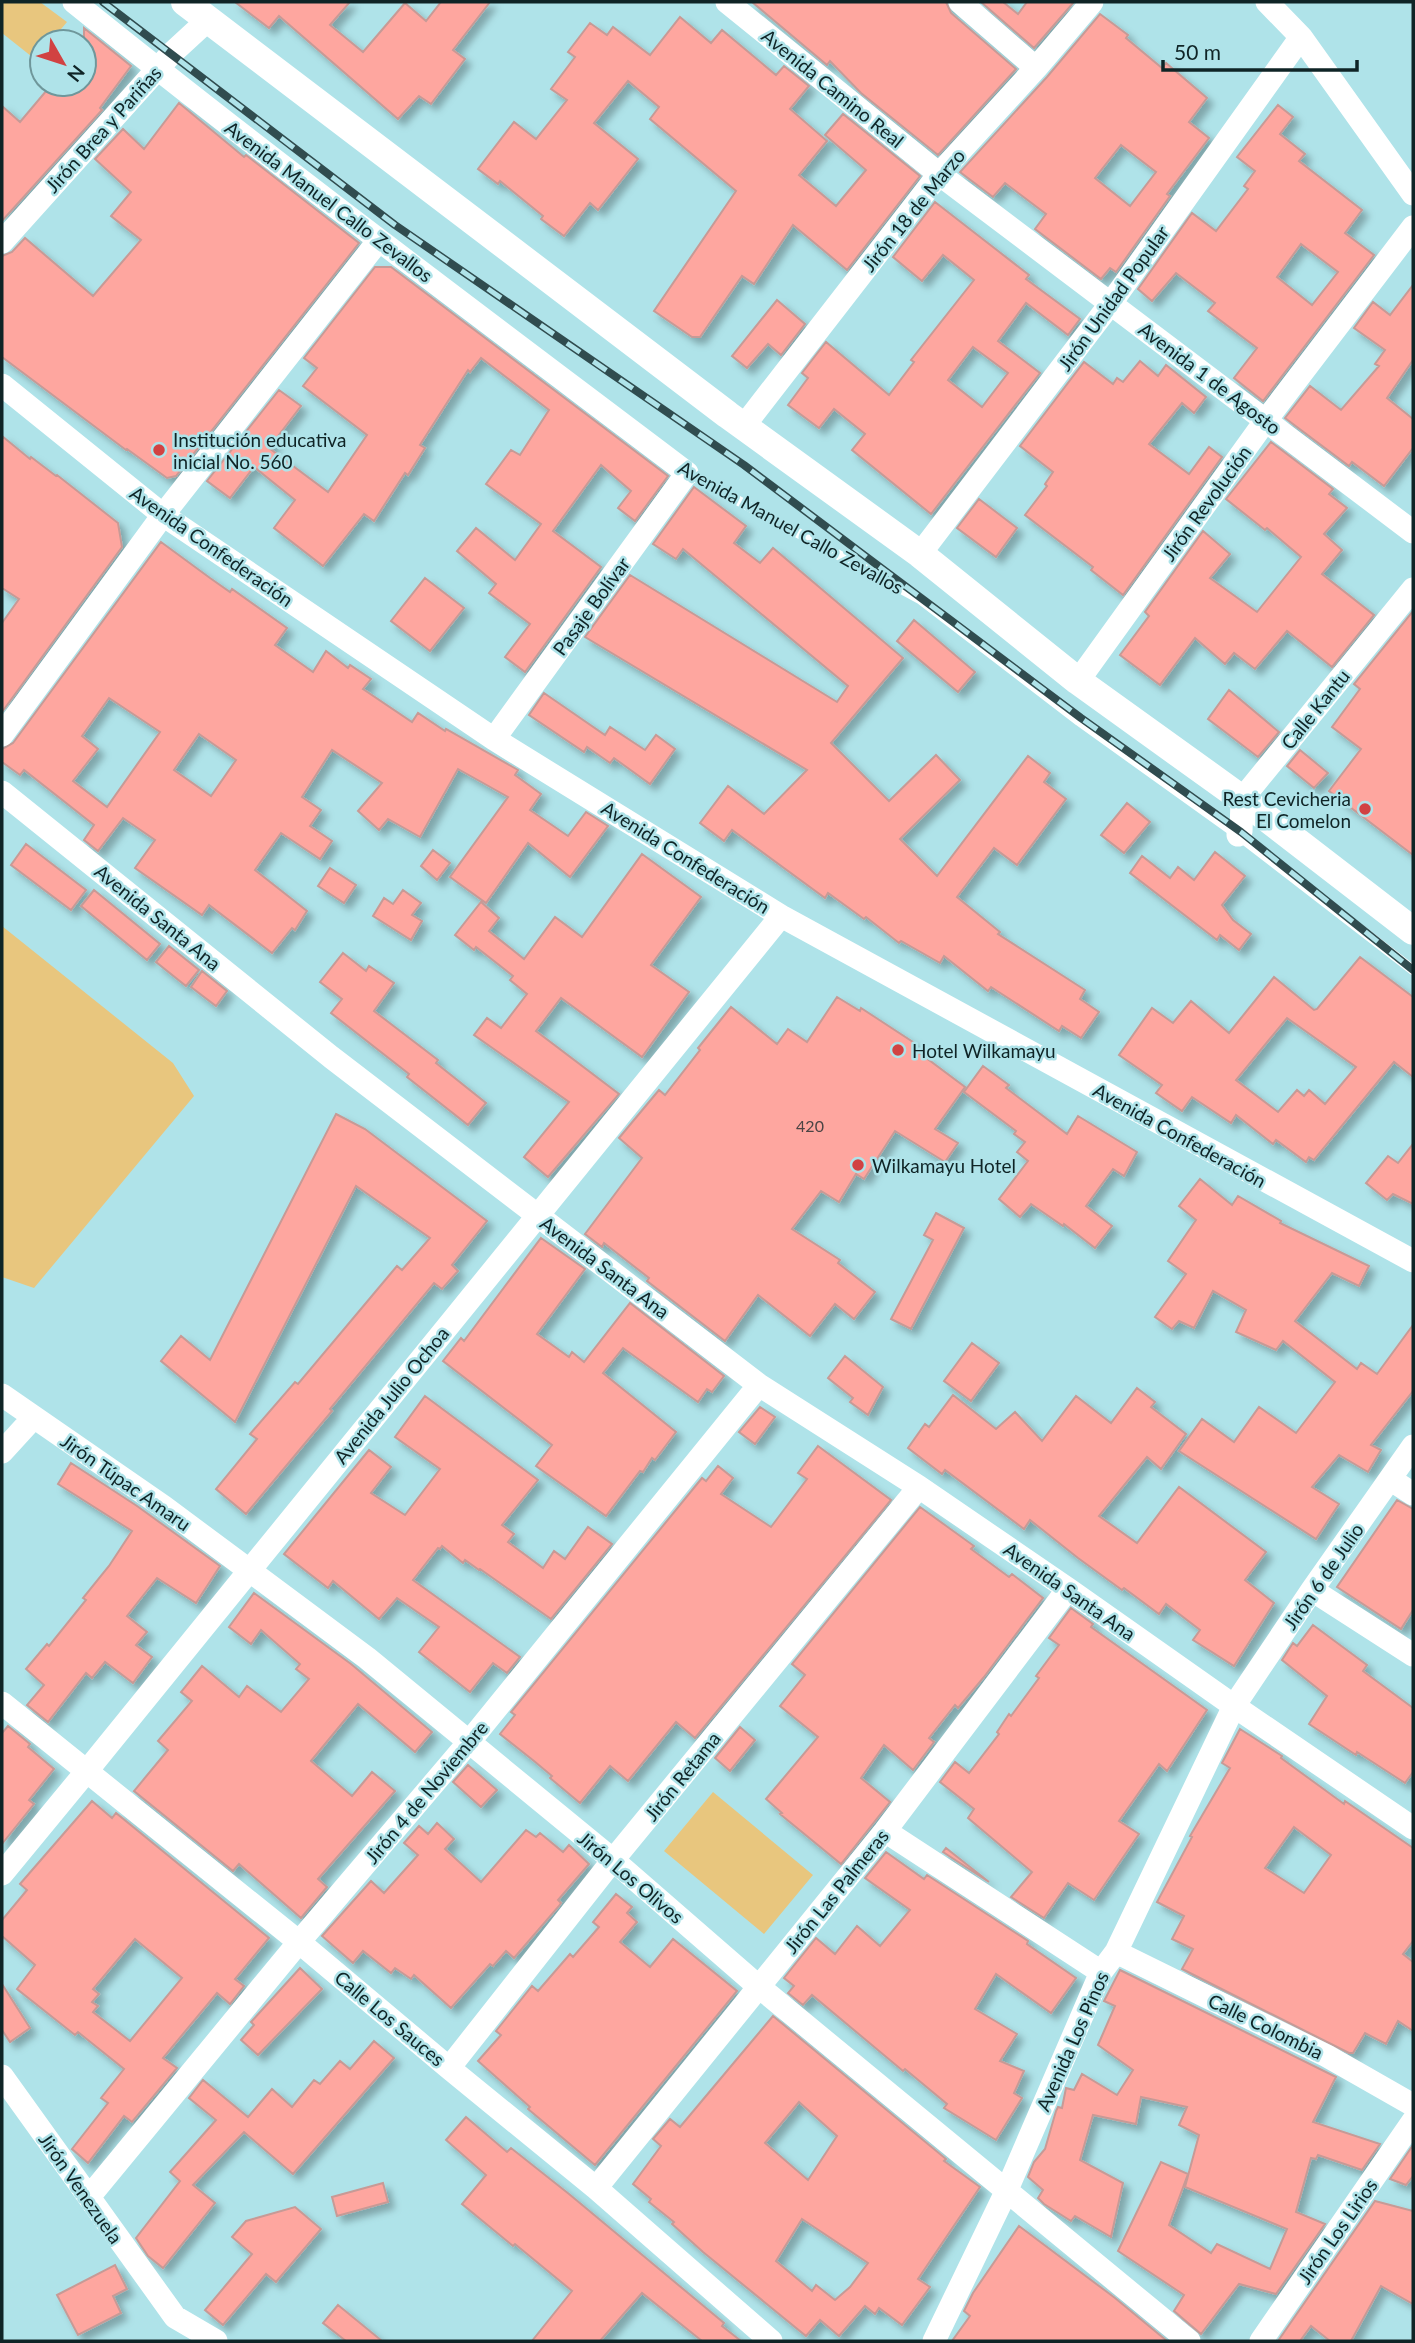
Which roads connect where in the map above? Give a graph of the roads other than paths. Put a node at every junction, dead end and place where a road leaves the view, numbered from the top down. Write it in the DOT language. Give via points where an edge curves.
graph roads {
  1 [pos="74,2"];
  2 [pos="185,2"];
  3 [pos="727,2"];
  4 [pos="960,2"];
  5 [pos="1093,2"];
  6 [pos="1267,2"];
  7 [pos="209,19"];
  8 [pos="1301,37"];
  9 [pos="1036,68"];
  10 [pos="157,69"];
  11 [pos="939,174"];
  12 [pos="1413,194"];
  13 [pos="1413,227"];
  14 [pos="379,240"];
  15 [pos="2,242"];
  16 [pos="1111,303"];
  17 [pos="2,385"];
  18 [pos="1266,420"];
  19 [pos="743,427"];
  20 [pos="687,473"];
  21 [pos="163,515"];
  22 [pos="1413,532"];
  23 [pos="920,554"];
  24 [pos="1413,589"];
  25 [pos="1078,681"];
  26 [pos="2,735"];
  27 [pos="494,739"];
  28 [pos="2,792"];
  29 [pos="1242,799"];
  30 [pos="1238,835"];
  31 [pos="781,916"];
  32 [pos="1413,930"];
  33 [pos="1413,970"];
  34 [pos="537,1215"];
  35 [pos="1413,1261"];
  36 [pos="759,1385"];
  37 [pos="2,1395"];
  38 [pos="34,1417"];
  39 [pos="1413,1446"];
  40 [pos="2,1452"];
  41 [pos="1390,1479"];
  42 [pos="919,1487"];
  43 [pos="1413,1494"];
  44 [pos="249,1570"];
  45 [pos="1068,1589"];
  46 [pos="1312,1590"];
  47 [pos="1413,1655"];
  48 [pos="2,1703"];
  49 [pos="1234,1706"];
  50 [pos="469,1742"];
  51 [pos="86,1772"];
  52 [pos="1413,1828"];
  53 [pos="884,1831"];
  54 [pos="613,1860"];
  55 [pos="2,1874"];
  56 [pos="299,1941"];
  57 [pos="1116,1952"];
  58 [pos="1101,1972"];
  59 [pos="758,1986"];
  60 [pos="449,2068"];
  61 [pos="2,2076"];
  62 [pos="1413,2105"];
  63 [pos="1413,2121"];
  64 [pos="596,2188"];
  65 [pos="1006,2192"];
  66 [pos="89,2197"];
  67 [pos="216,2341"];
  68 [pos="771,2341"];
  69 [pos="934,2341"];
  70 [pos="1189,2341"];
  71 [pos="1261,2341"];
  1 -- 10 [label="street, Avenida Manuel Callo Zevallos"];
  2 -- 7 [label="street, Avenida Manuel Callo Zevallos"];
  3 -- 11 [label="street, Avenida Camino Real"];
  4 -- 9 [label="street"];
  5 -- 9 [label="street, Jirón 18 de Marzo"];
  6 -- 8 [label="street"];
  7 -- 10 [label="street, Jirón Brea y Pariñas"];
  7 -- 19 [label="street, Avenida Manuel Callo Zevallos"];
  8 -- 12 [label="street"];
  8 -- 16 [label="street, Jirón Unidad Popular"];
  9 -- 11 [label="street, Jirón 18 de Marzo"];
  10 -- 14 [label="street, Avenida Manuel Callo Zevallos"];
  10 -- 15 [label="street, Jirón Brea y Pariñas"];
  11 -- 16 [label="street, Avenida 1 de Agosto"];
  11 -- 19 [label="street, Jirón 18 de Marzo"];
  13 -- 18 [label="street, Jirón Revolución"];
  14 -- 20 [label="street, Avenida Manuel Callo Zevallos"];
  14 -- 21 [label="street"];
  16 -- 18 [label="street, Avenida 1 de Agosto"];
  16 -- 23 [label="street, Jirón Unidad Popular"];
  17 -- 21 [label="street, Avenida Confederación"];
  18 -- 22 [label="street, Avenida 1 de Agosto"];
  18 -- 25 [label="street, Jirón Revolución"];
  19 -- 23 [label="street, Avenida Manuel Callo Zevallos"];
  20 -- 27 [label="street, Pasaje Bolívar"];
  20 -- 30 [label="lane, Avenida Manuel Callo Zevallos" via="920,599"];
  21 -- 26 [label="street"];
  21 -- 27 [label="street, Avenida Confederación"];
  23 -- 25 [label="street, Avenida Manuel Callo Zevallos"];
  24 -- 29 [label="street, Calle Kantu"];
  25 -- 29 [label="street, Avenida Manuel Callo Zevallos"];
  27 -- 31 [label="street, Avenida Confederación"];
  28 -- 34 [label="street, Avenida Santa Ana" via="331,1057"];
  29 -- 30 [label="street"];
  29 -- 32 [label="street, Avenida Manuel Callo Zevallos"];
  30 -- 33 [label="lane, Avenida Manuel Callo Zevallos"];
  31 -- 34 [label="street, Avenida Julio Ochoa"];
  31 -- 35 [label="street, Avenida Confederación"];
  34 -- 36 [label="street, Avenida Santa Ana"];
  34 -- 44 [label="street, Avenida Julio Ochoa"];
  36 -- 42 [label="street, Avenida Santa Ana"];
  36 -- 50 [label="street, Jirón 4 de Noviembre"];
  37 -- 38 [label="street, Jirón Túpac Amaru"];
  38 -- 40 [label="street"];
  38 -- 44 [label="street, Jirón Túpac Amaru"];
  39 -- 41 [label="street, Jirón 6 de Julio"];
  41 -- 43 [label="street"];
  41 -- 46 [label="street, Jirón 6 de Julio"];
  42 -- 45 [label="street, Avenida Santa Ana"];
  42 -- 54 [label="street, Jirón Retama"];
  44 -- 50 [label="street, Jirón Los Olivos"];
  44 -- 51 [label="street, Avenida Julio Ochoa"];
  45 -- 49 [label="street, Avenida Santa Ana"];
  45 -- 53 [label="street, Jirón Las Palmeras"];
  46 -- 47 [label="street"];
  46 -- 49 [label="street, Jirón 6 de Julio"];
  48 -- 51 [label="street, Calle Los Sauces"];
  49 -- 52 [label="street, Avenida Santa Ana"];
  49 -- 57 [label="street, Avenida Los Pinos"];
  50 -- 54 [label="street, Jirón Los Olivos"];
  50 -- 56 [label="street, Jirón 4 de Noviembre"];
  51 -- 55 [label="street, Avenida Julio Ochoa"];
  51 -- 56 [label="street, Calle Los Sauces"];
  53 -- 58 [label="street"];
  53 -- 59 [label="street, Jirón Las Palmeras"];
  54 -- 59 [label="street, Jirón Los Olivos"];
  54 -- 60 [label="street, Jirón Retama"];
  56 -- 60 [label="street, Calle Los Sauces"];
  56 -- 66 [label="street, Jirón 4 de Noviembre"];
  57 -- 58 [label="street, Avenida Los Pinos"];
  57 -- 62 [label="street, Calle Colombia" via="1327,2056"];
  58 -- 65 [label="street, Avenida Los Pinos"];
  59 -- 64 [label="street, Jirón Las Palmeras"];
  59 -- 65 [label="street, Jirón Los Olivos"];
  60 -- 64 [label="street, Calle Los Sauces"];
  61 -- 66 [label="street, Jirón Venezuela"];
  63 -- 71 [label="street, Jirón Los Lirios"];
  64 -- 68 [label="street, Calle Los Sauces"];
  65 -- 69 [label="street, Avenida Los Pinos"];
  65 -- 70 [label="street, Jirón Los Olivos"];
  66 -- 67 [label="street, Jirón Venezuela" via="175,2317"];
}
